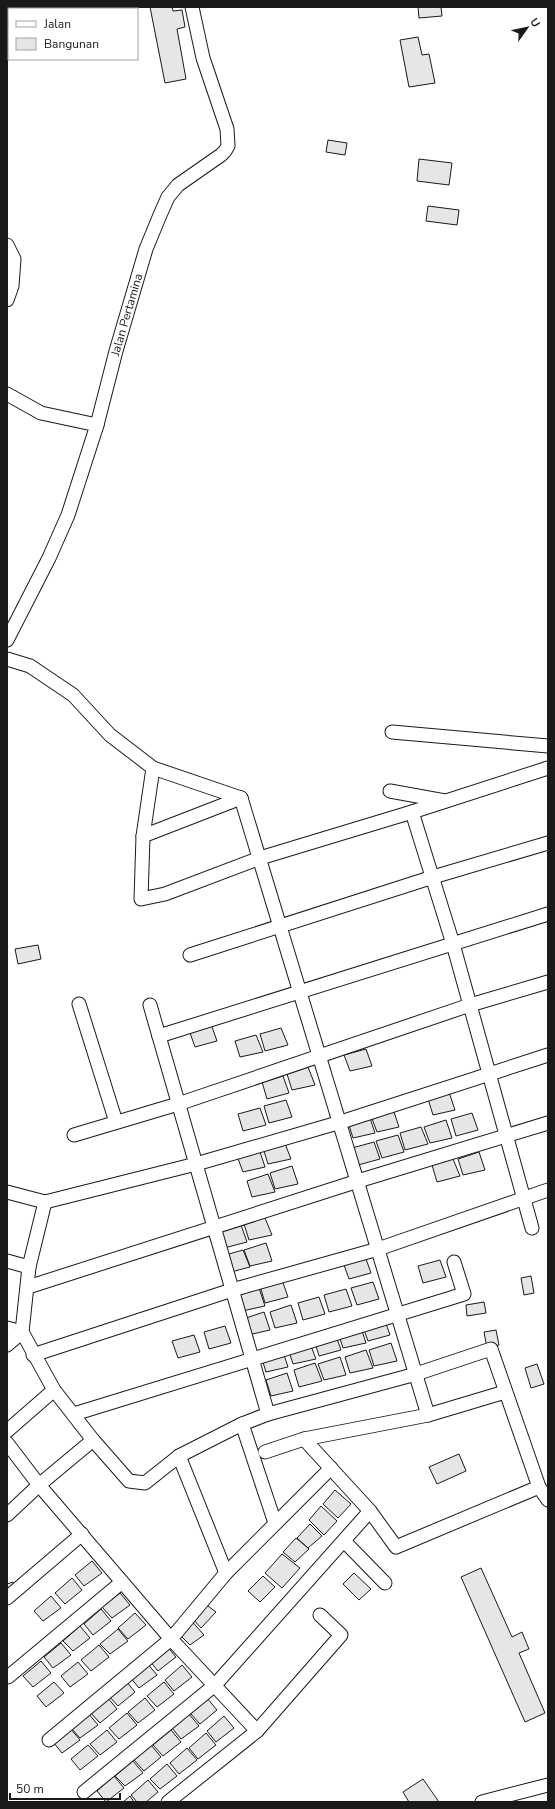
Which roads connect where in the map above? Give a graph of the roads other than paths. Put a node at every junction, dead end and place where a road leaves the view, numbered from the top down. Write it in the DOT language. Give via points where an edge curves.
graph roads {
  1 [pos="192,7"];
  2 [pos="7,245"];
  3 [pos="7,300"];
  4 [pos="7,394"];
  5 [pos="97,425"];
  6 [pos="7,640"];
  7 [pos="7,659"];
  8 [pos="392,732"];
  9 [pos="548,746"];
  10 [pos="153,768"];
  11 [pos="548,768"];
  12 [pos="390,791"];
  13 [pos="241,798"];
  14 [pos="447,801"];
  15 [pos="412,812"];
  16 [pos="143,836"];
  17 [pos="548,843"];
  18 [pos="260,858"];
  19 [pos="433,877"];
  20 [pos="548,914"];
  21 [pos="281,928"];
  22 [pos="453,944"];
  23 [pos="190,955"];
  24 [pos="548,982"];
  25 [pos="300,991"];
  26 [pos="78,1004"];
  27 [pos="470,1005"];
  28 [pos="150,1006"];
  29 [pos="159,1036"];
  30 [pos="548,1055"];
  31 [pos="320,1056"];
  32 [pos="489,1073"];
  33 [pos="178,1104"];
  34 [pos="116,1122"];
  35 [pos="341,1122"];
  36 [pos="548,1123"];
  37 [pos="74,1135"];
  38 [pos="506,1137"];
  39 [pos="196,1164"];
  40 [pos="358,1181"];
  41 [pos="548,1190"];
  42 [pos="7,1192"];
  43 [pos="523,1197"];
  44 [pos="46,1202"];
  45 [pos="214,1228"];
  46 [pos="532,1228"];
  47 [pos="378,1250"];
  48 [pos="7,1261"];
  49 [pos="454,1262"];
  50 [pos="29,1267"];
  51 [pos="28,1287"];
  52 [pos="232,1290"];
  53 [pos="398,1314"];
  54 [pos="7,1328"];
  55 [pos="22,1332"];
  56 [pos="7,1345"];
  57 [pos="33,1355"];
  58 [pos="253,1360"];
  59 [pos="416,1374"];
  60 [pos="54,1390"];
  61 [pos="505,1392"];
  62 [pos="74,1414"];
  63 [pos="268,1414"];
  64 [pos="428,1415"];
  65 [pos="242,1424"];
  66 [pos="7,1431"];
  67 [pos="304,1439"];
  68 [pos="93,1440"];
  69 [pos="7,1443"];
  70 [pos="265,1452"];
  71 [pos="179,1456"];
  72 [pos="331,1468"];
  73 [pos="39,1485"];
  74 [pos="539,1487"];
  75 [pos="548,1500"];
  76 [pos="370,1511"];
  77 [pos="7,1515"];
  78 [pos="275,1523"];
  79 [pos="82,1534"];
  80 [pos="344,1541"];
  81 [pos="226,1573"];
  82 [pos="122,1582"];
  83 [pos="385,1583"];
  84 [pos="7,1598"];
  85 [pos="320,1615"];
  86 [pos="171,1638"];
  87 [pos="8,1677"];
  88 [pos="215,1684"];
  89 [pos="257,1731"];
  90 [pos="49,1740"];
  91 [pos="548,1785"];
  92 [pos="84,1792"];
  93 [pos="168,1802"];
  94 [pos="482,1802"];
  1 -- 5 [label="street, Jalan Pertamina" via="203,58 227,129 228,146 221,155 178,185 168,197 146,250"];
  2 -- 3 [label="street" via="14,260 12,286"];
  4 -- 5 [label="street" via="41,413"];
  5 -- 6 [label="street, Jalan Pertamina" via="68,515"];
  7 -- 10 [label="street" via="30,666 73,695 110,735"];
  8 -- 9 [label="street"];
  10 -- 13 [label="street"];
  10 -- 16 [label="street"];
  11 -- 14 [label="street"];
  12 -- 14 [label="street"];
  13 -- 16 [label="street"];
  13 -- 18 [label="street"];
  14 -- 15 [label="street"];
  15 -- 18 [label="street"];
  15 -- 19 [label="street"];
  16 -- 18 [label="street" via="142,898 165,894"];
  17 -- 19 [label="street"];
  18 -- 21 [label="street"];
  19 -- 21 [label="street"];
  19 -- 22 [label="street"];
  20 -- 22 [label="street"];
  21 -- 23 [label="street"];
  21 -- 25 [label="street"];
  22 -- 25 [label="street"];
  22 -- 27 [label="street"];
  24 -- 27 [label="street"];
  25 -- 29 [label="street"];
  25 -- 31 [label="street"];
  26 -- 34 [label="street"];
  27 -- 31 [label="street"];
  27 -- 32 [label="street"];
  28 -- 29 [label="street"];
  29 -- 33 [label="street"];
  30 -- 32 [label="street"];
  31 -- 33 [label="street"];
  31 -- 35 [label="street"];
  32 -- 35 [label="street"];
  32 -- 38 [label="street"];
  33 -- 34 [label="street"];
  33 -- 39 [label="street"];
  34 -- 37 [label="street"];
  35 -- 39 [label="street"];
  35 -- 40 [label="street"];
  36 -- 38 [label="street"];
  38 -- 40 [label="street"];
  38 -- 43 [label="street"];
  39 -- 44 [label="street"];
  39 -- 45 [label="street"];
  40 -- 45 [label="street"];
  40 -- 47 [label="street"];
  41 -- 43 [label="street"];
  42 -- 44 [label="street"];
  43 -- 46 [label="street"];
  43 -- 47 [label="street"];
  44 -- 50 [label="street"];
  45 -- 51 [label="street"];
  45 -- 52 [label="street"];
  47 -- 52 [label="street"];
  47 -- 53 [label="street"];
  48 -- 50 [label="street"];
  49 -- 53 [label="street" via="464,1294"];
  50 -- 51 [label="street"];
  51 -- 55 [label="street"];
  52 -- 57 [label="street"];
  52 -- 58 [label="street"];
  53 -- 58 [label="street"];
  53 -- 59 [label="street"];
  54 -- 55 [label="street"];
  55 -- 56 [label="street"];
  55 -- 57 [label="street"];
  57 -- 60 [label="street"];
  58 -- 62 [label="street"];
  58 -- 63 [label="street"];
  59 -- 61 [label="street" via="491,1349"];
  59 -- 63 [label="street"];
  59 -- 64 [label="street"];
  60 -- 62 [label="street"];
  60 -- 66 [label="street"];
  61 -- 64 [label="street"];
  61 -- 74 [label="street"];
  62 -- 68 [label="street"];
  63 -- 65 [label="street"];
  64 -- 67 [label="street"];
  65 -- 71 [label="street"];
  65 -- 78 [label="street"];
  67 -- 70 [label="street"];
  67 -- 72 [label="street"];
  68 -- 71 [label="street" via="129,1481 145,1483"];
  68 -- 73 [label="street"];
  69 -- 73 [label="street"];
  71 -- 81 [label="street"];
  72 -- 76 [label="street"];
  72 -- 78 [label="street"];
  73 -- 77 [label="street"];
  73 -- 79 [label="street"];
  74 -- 75 [label="street"];
  74 -- 76 [label="street" via="396,1548"];
  76 -- 80 [label="street"];
  78 -- 81 [label="street"];
  79 -- 82 [label="street"];
  79 -- 84 [label="street"];
  80 -- 83 [label="street"];
  80 -- 88 [label="street"];
  81 -- 86 [label="street"];
  82 -- 86 [label="street"];
  82 -- 87 [label="street"];
  85 -- 89 [label="street" via="341,1635"];
  86 -- 88 [label="street"];
  86 -- 90 [label="street"];
  88 -- 89 [label="street"];
  88 -- 92 [label="street"];
  89 -- 93 [label="street"];
  91 -- 94 [label="street"];
}
